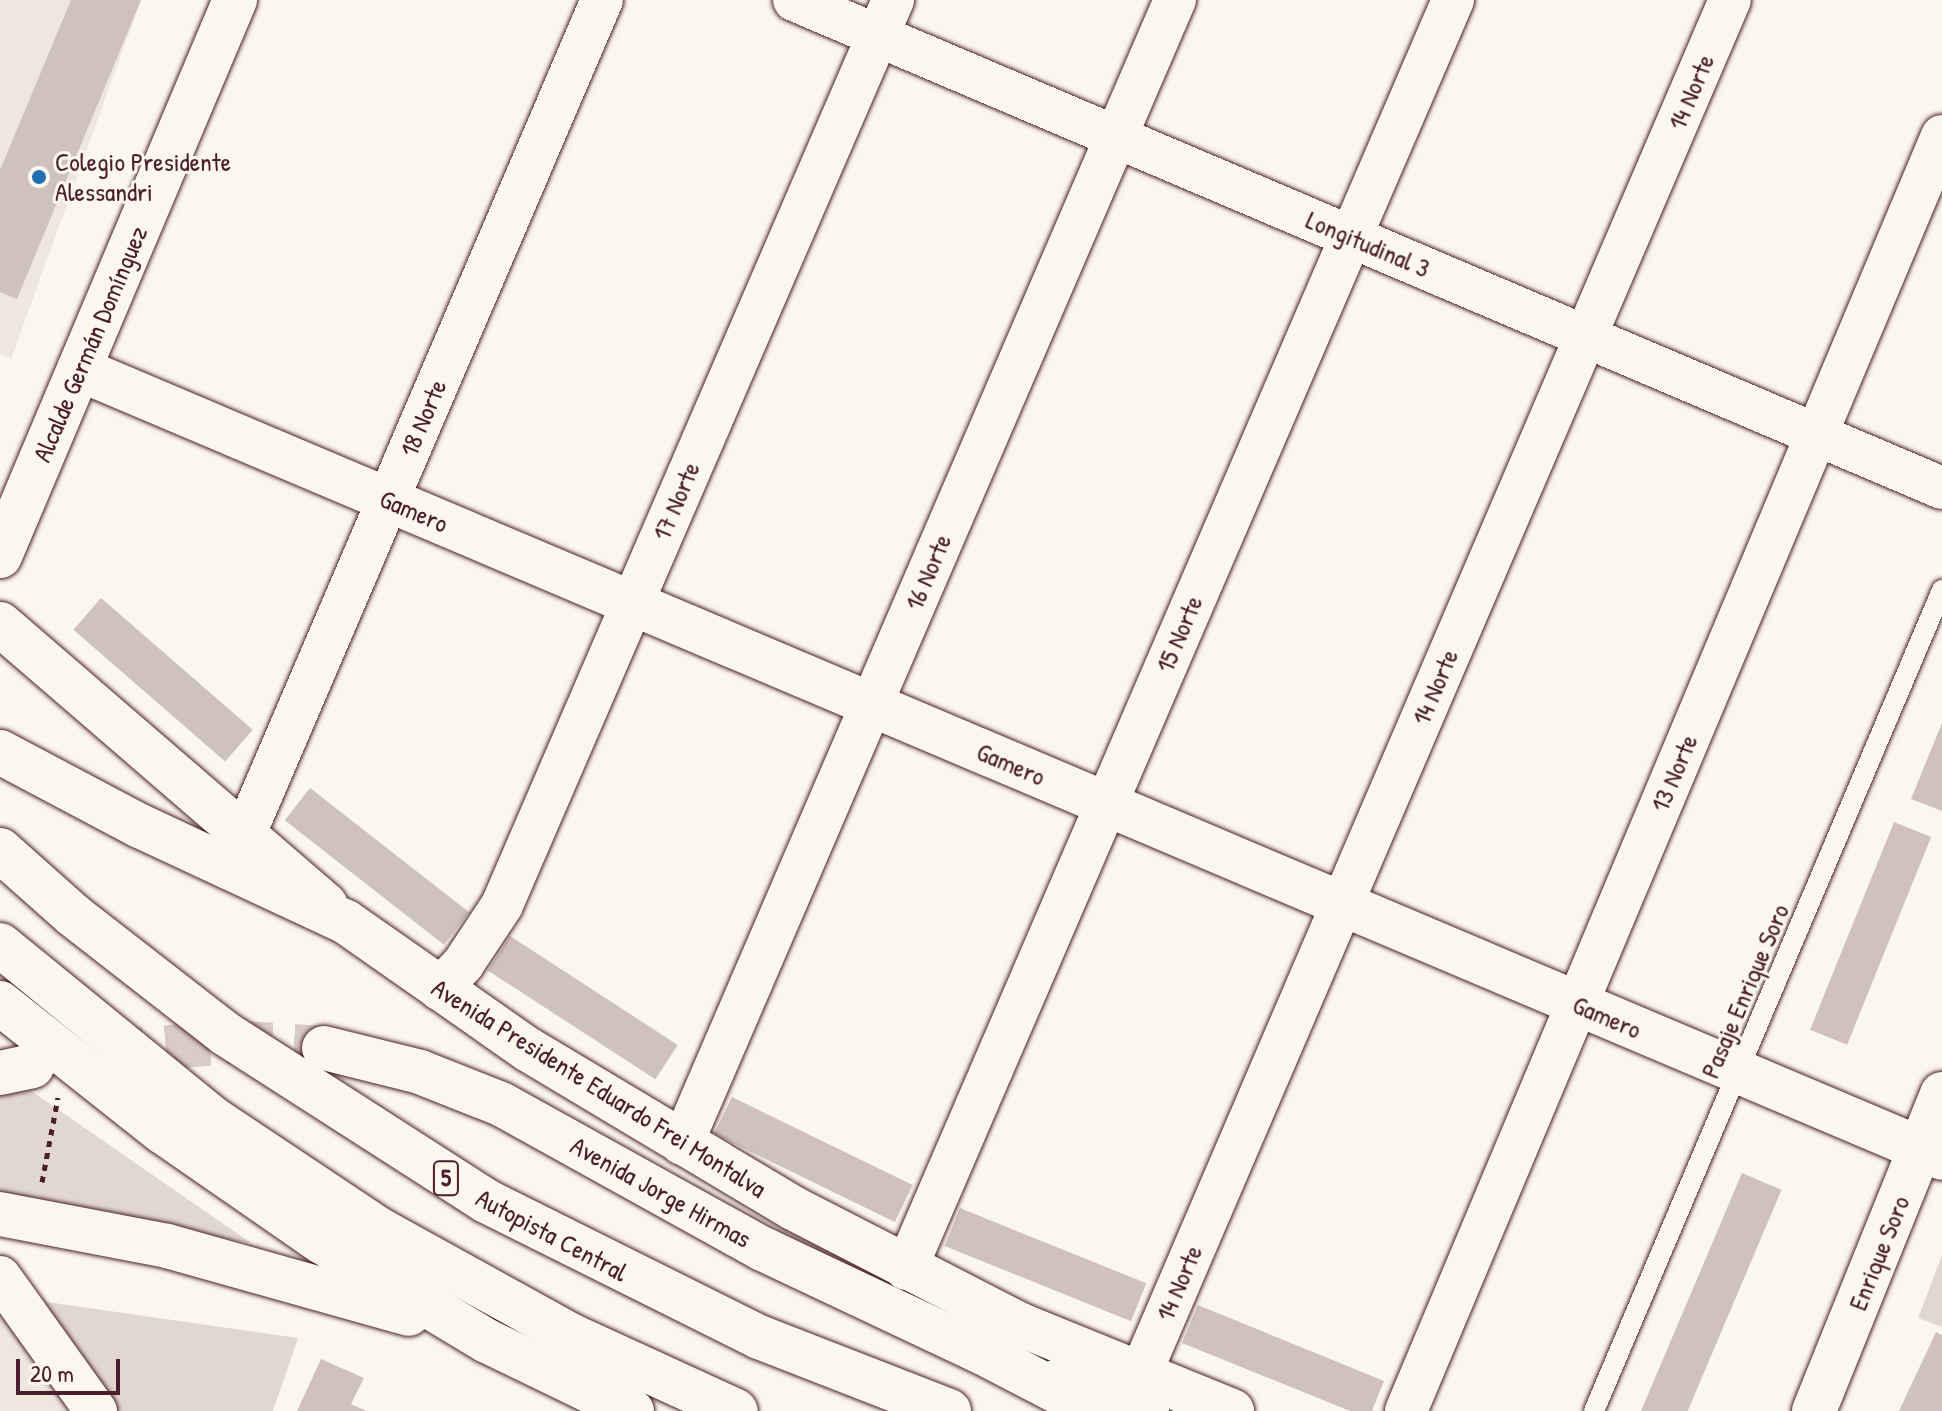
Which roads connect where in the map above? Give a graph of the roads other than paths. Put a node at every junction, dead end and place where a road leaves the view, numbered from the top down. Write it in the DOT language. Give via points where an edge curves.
graph roads {
  1 [pos="235,0"];
  2 [pos="602,0"];
  3 [pos="794,0"];
  4 [pos="1175,0"];
  5 [pos="1453,0"];
  6 [pos="1730,0"];
  7 [pos="885,18"];
  8 [pos="1942,136"];
  9 [pos="1116,137"];
  10 [pos="1351,236"];
  11 [pos="1585,336"];
  12 [pos="79,369"];
  13 [pos="1817,434"];
  14 [pos="1942,488"];
  15 [pos="388,500"];
  16 [pos="0,556"];
  17 [pos="1942,590"];
  18 [pos="632,603"];
  19 [pos="0,624"];
  20 [pos="871,704"];
  21 [pos="0,752"];
  22 [pos="1106,804"];
  23 [pos="244,836"];
  24 [pos="0,850"];
  25 [pos="1342,904"];
  26 [pos="346,922"];
  27 [pos="0,945"];
  28 [pos="439,989"];
  29 [pos="0,1003"];
  30 [pos="1577,1004"];
  31 [pos="324,1048"];
  32 [pos="33,1065"];
  33 [pos="1739,1072"];
  34 [pos="1942,1094"];
  35 [pos="682,1144"];
  36 [pos="1932,1154"];
  37 [pos="17,1217"];
  38 [pos="906,1269"];
  39 [pos="0,1277"];
  40 [pos="487,1341"];
  41 [pos="991,1357"];
  42 [pos="1143,1393"];
  43 [pos="96,1411"];
  44 [pos="632,1411"];
  45 [pos="736,1411"];
  46 [pos="949,1411"];
  47 [pos="1095,1411"];
  48 [pos="1232,1411"];
  49 [pos="1406,1411"];
  50 [pos="1594,1411"];
  51 [pos="1814,1411"];
  1 -- 12 [label="main road, Alcalde Germán Domínguez"];
  2 -- 15 [label="street, 18 Norte"];
  3 -- 7 [label="street, Longitudinal 3"];
  4 -- 9 [label="street, 16 Norte"];
  5 -- 10 [label="street, 15 Norte"];
  6 -- 11 [label="street, 14 Norte"];
  7 -- 9 [label="street, Longitudinal 3"];
  7 -- 18 [label="street, 17 Norte"];
  8 -- 13 [label="street, 13 Norte"];
  9 -- 10 [label="street, Longitudinal 3"];
  9 -- 20 [label="street, 16 Norte"];
  10 -- 11 [label="street, Longitudinal 3"];
  10 -- 22 [label="street, 15 Norte"];
  11 -- 13 [label="street, Longitudinal 3"];
  11 -- 25 [label="street, 14 Norte"];
  12 -- 15 [label="main road, Gamero"];
  12 -- 16 [label="main road, Alcalde Germán Domínguez"];
  13 -- 14 [label="street, Longitudinal 3"];
  13 -- 30 [label="street, 13 Norte"];
  15 -- 18 [label="main road, Gamero"];
  15 -- 23 [label="street, 18 Norte"];
  17 -- 33 [label="lane, Pasaje Enrique Soro"];
  18 -- 20 [label="main road, Gamero"];
  18 -- 28 [label="street, 17 Norte" via="502,905 463,964"];
  19 -- 23 [label="main road, Avenida Presidente Eduardo Frei Montalva"];
  20 -- 22 [label="main road, Gamero"];
  20 -- 35 [label="street, 16 Norte"];
  21 -- 26 [label="main road" via="140,826"];
  22 -- 25 [label="main road, Gamero"];
  22 -- 38 [label="street, 15 Norte"];
  23 -- 26 [label="main road, Avenida Presidente Eduardo Frei Montalva"];
  24 -- 46 [label="main road, Autopista Central / 5" via="73,915 226,1034 486,1201 759,1337"];
  25 -- 30 [label="main road, Gamero"];
  25 -- 42 [label="street, 14 Norte"];
  26 -- 28 [label="main road, Avenida Presidente Eduardo Frei Montalva"];
  27 -- 45 [label="main road" via="155,1075 368,1223 519,1309"];
  28 -- 35 [label="main road, Avenida Presidente Eduardo Frei Montalva"];
  29 -- 32 [label="main road"];
  30 -- 33 [label="main road, Gamero"];
  30 -- 49 [label="street, 13 Norte"];
  31 -- 41 [label="main road, Avenida Jorge Hirmas" via="420,1072 501,1104 814,1275"];
  32 -- 40 [label="main road"];
  33 -- 36 [label="main road, Gamero"];
  33 -- 50 [label="lane, Pasaje Enrique Soro"];
  34 -- 36 [label="main road, Enrique Soro"];
  35 -- 38 [label="main road, Avenida Presidente Eduardo Frei Montalva"];
  36 -- 51 [label="main road, Enrique Soro"];
  37 -- 40 [label="main road" via="227,1262"];
  38 -- 42 [label="main road, Avenida Presidente Eduardo Frei Montalva"];
  39 -- 43 [label="street"];
  40 -- 44 [label="main road"];
  41 -- 42 [label="main road"];
  41 -- 47 [label="main road"];
  42 -- 48 [label="main road, Avenida Presidente Eduardo Frei Montalva"];
}
